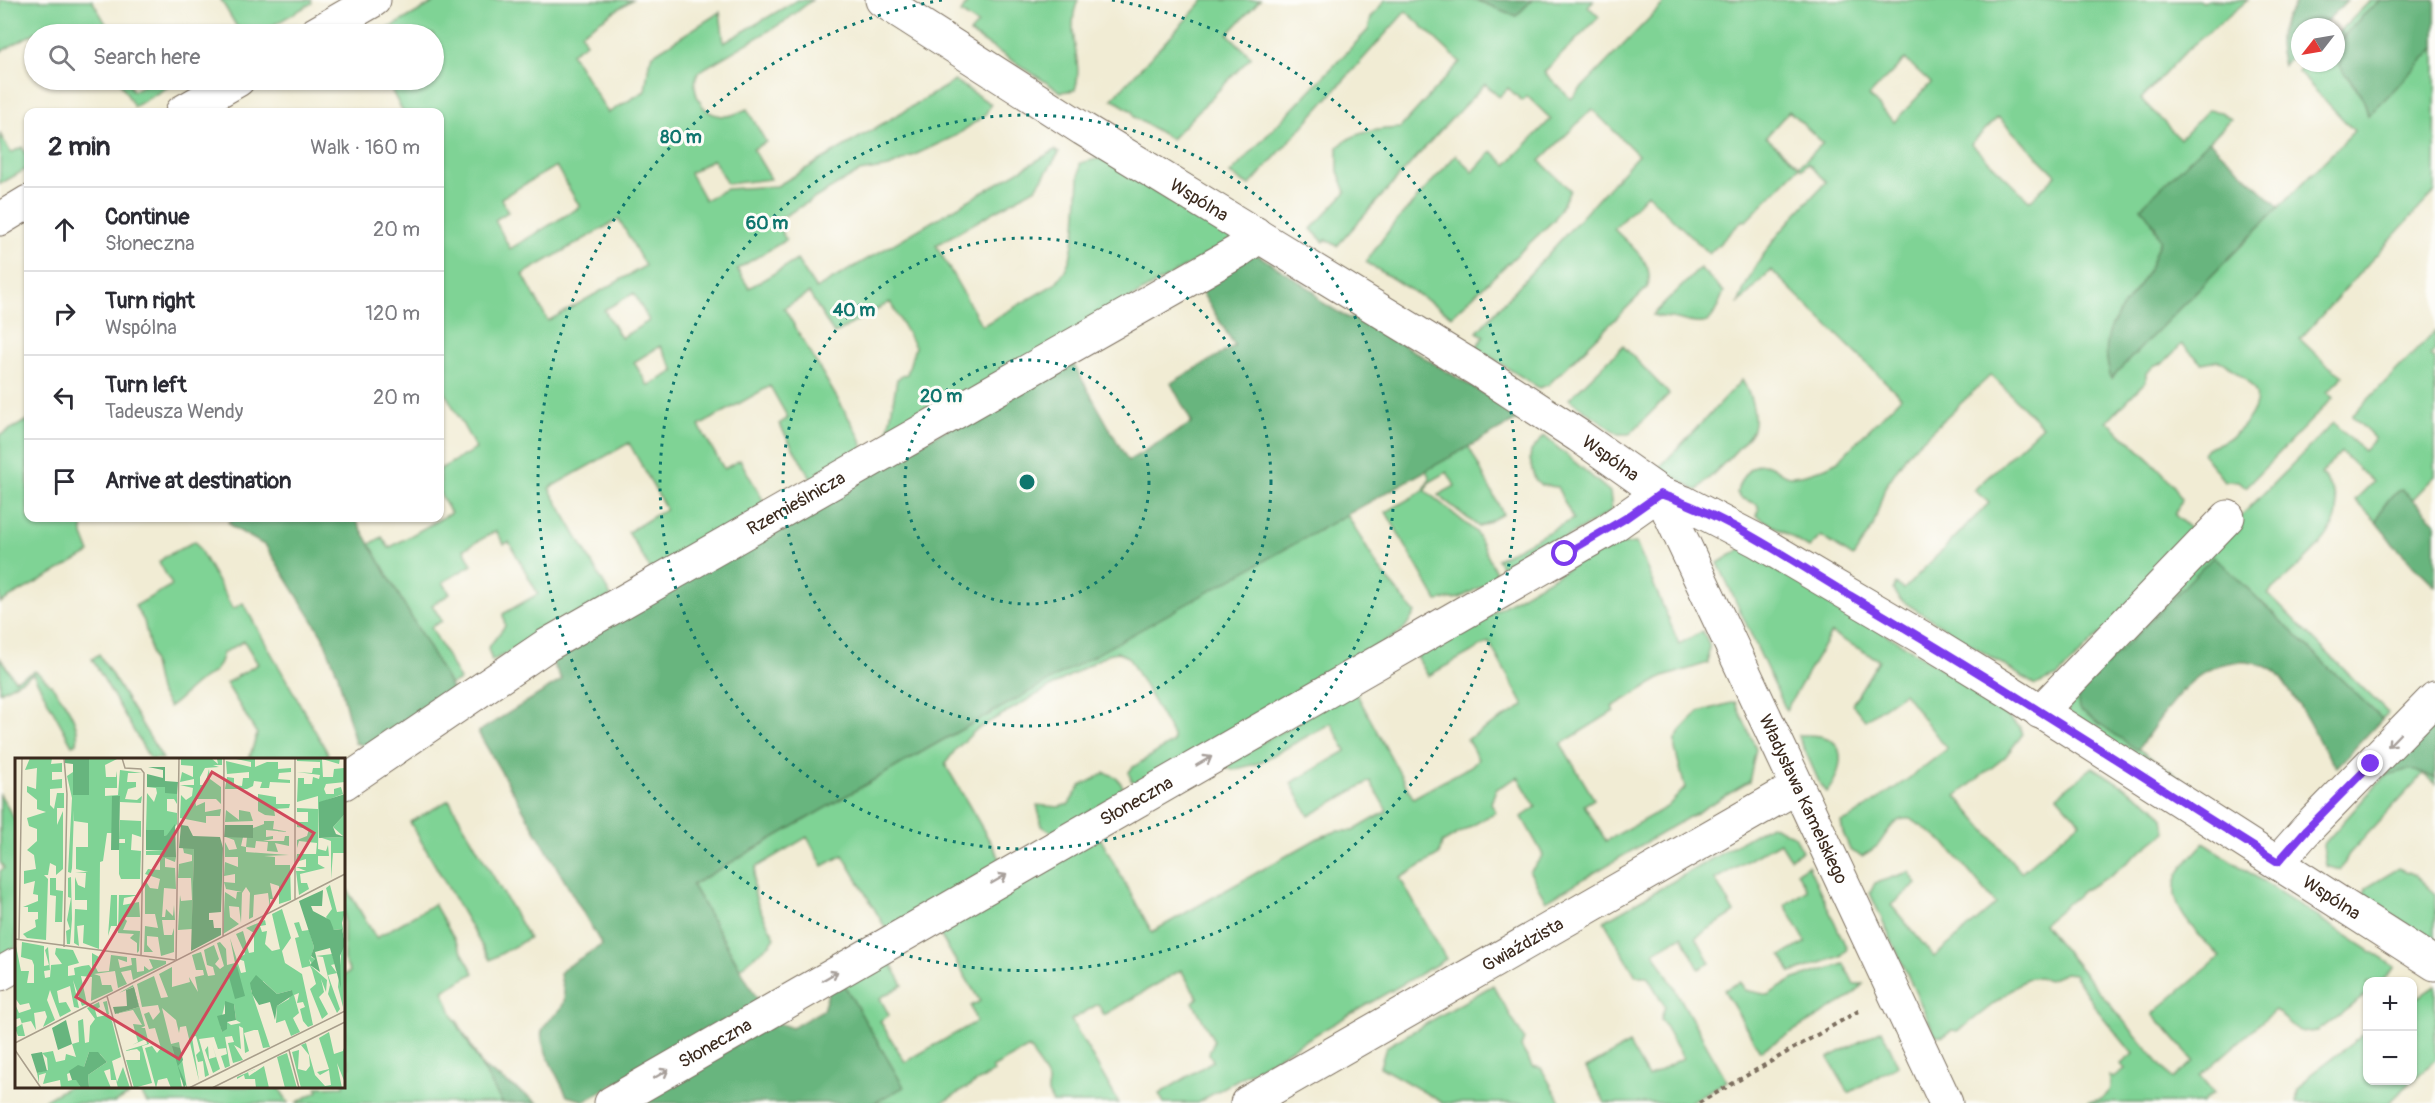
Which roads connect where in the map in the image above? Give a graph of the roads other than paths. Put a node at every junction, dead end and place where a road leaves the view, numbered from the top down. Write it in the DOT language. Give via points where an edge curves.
graph roads {
  1 [pos="374,0"];
  2 [pos="882,0"];
  3 [pos="332,24"];
  4 [pos="220,90"];
  5 [pos="189,108"];
  6 [pos="24,204"];
  7 [pos="0,219"];
  8 [pos="1255,233"];
  9 [pos="1660,494"];
  10 [pos="2228,517"];
  11 [pos="2435,698"];
  12 [pos="2040,712"];
  13 [pos="345,782"];
  14 [pos="1797,787"];
  15 [pos="2278,862"];
  16 [pos="2435,964"];
  17 [pos="15,966"];
  18 [pos="0,974"];
  19 [pos="611,1103"];
  20 [pos="1247,1103"];
  21 [pos="1946,1103"];
  1 -- 3 [label="street"];
  2 -- 8 [label="street, Wspólna"];
  4 -- 5 [label="street"];
  6 -- 7 [label="street"];
  8 -- 9 [label="street, Wspólna" via="1481,372"];
  8 -- 13 [label="street, Rzemieślnicza" via="1251,242 1237,252 546,645"];
  9 -- 12 [label="street, Wspólna" via="1683,501 1756,540"];
  9 -- 14 [label="street, Władysława Kamelskiego"];
  19 -- 9 [label="street, Słoneczna, one-way" via="1606,531"];
  10 -- 12 [label="street"];
  11 -- 15 [label="street, one-way"];
  12 -- 15 [label="street, Wspólna"];
  14 -- 20 [label="street, Gwiaździsta"];
  14 -- 21 [label="street, Władysława Kamelskiego"];
  15 -- 16 [label="street, Wspólna"];
  17 -- 18 [label="street"];
}
